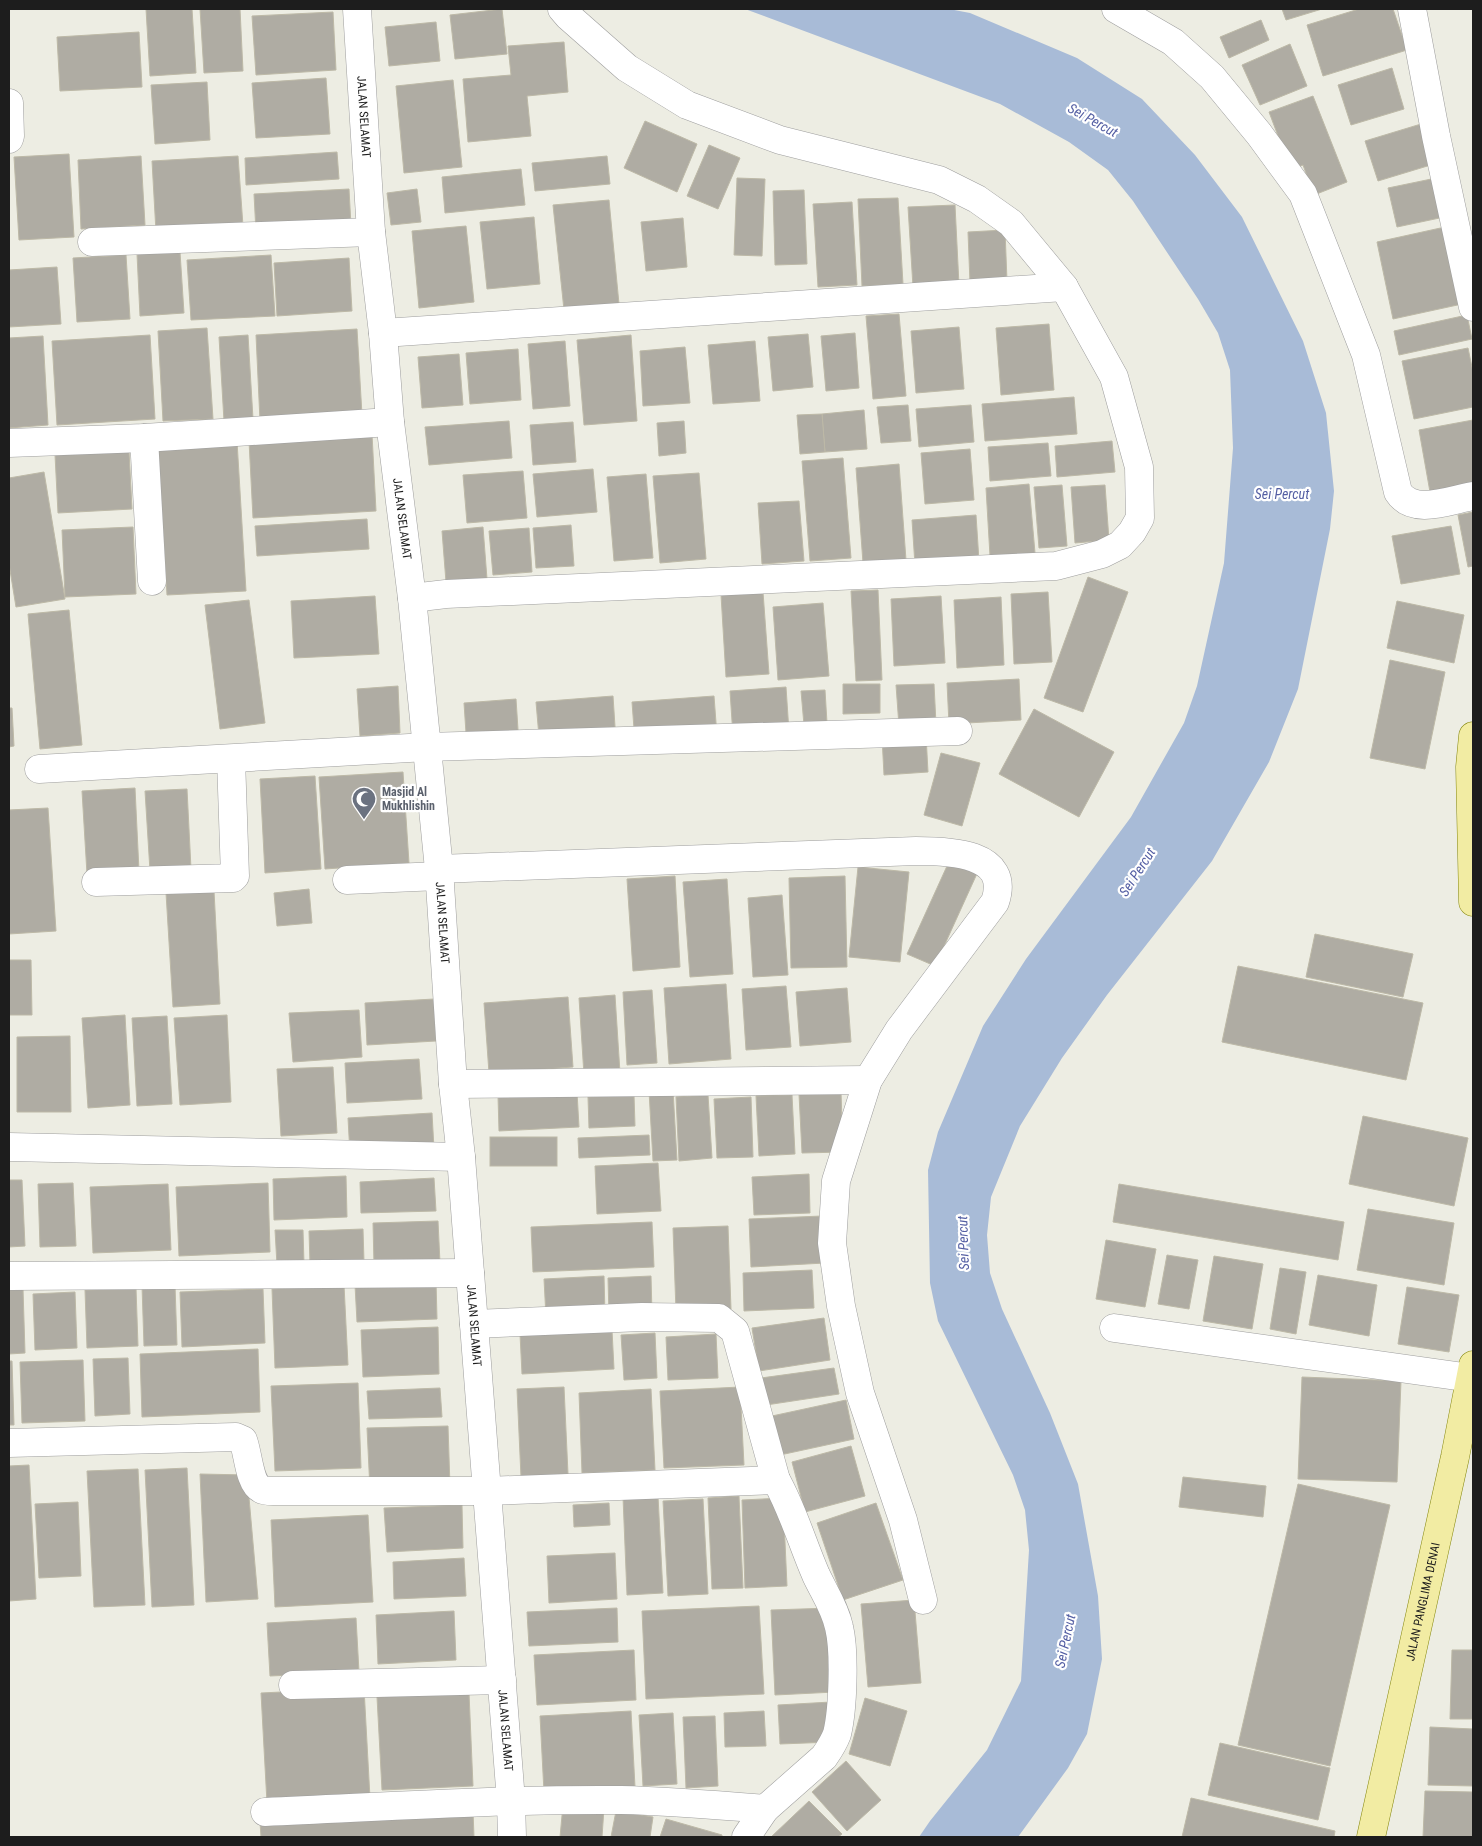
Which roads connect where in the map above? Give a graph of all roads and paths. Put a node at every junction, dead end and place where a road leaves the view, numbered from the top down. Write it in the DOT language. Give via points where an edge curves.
graph roads {
  1 [pos="357,9"];
  2 [pos="562,9"];
  3 [pos="1116,9"];
  4 [pos="1412,9"];
  5 [pos="9,103"];
  6 [pos="9,139"];
  7 [pos="371,232"];
  8 [pos="92,242"];
  9 [pos="1064,287"];
  10 [pos="1473,307"];
  11 [pos="383,333"];
  12 [pos="390,422"];
  13 [pos="144,438"];
  14 [pos="9,443"];
  15 [pos="1473,496"];
  16 [pos="152,581"];
  17 [pos="412,598"];
  18 [pos="958,731"];
  19 [pos="1473,736"];
  20 [pos="427,747"];
  21 [pos="231,759"];
  22 [pos="39,769"];
  23 [pos="439,873"];
  24 [pos="347,880"];
  25 [pos="96,882"];
  26 [pos="1473,902"];
  27 [pos="868,1080"];
  28 [pos="453,1084"];
  29 [pos="9,1147"];
  30 [pos="461,1157"];
  31 [pos="470,1273"];
  32 [pos="9,1276"];
  33 [pos="474,1324"];
  34 [pos="1114,1328"];
  35 [pos="1472,1372"];
  36 [pos="9,1443"];
  37 [pos="776,1480"];
  38 [pos="487,1492"];
  39 [pos="924,1600"];
  40 [pos="502,1680"];
  41 [pos="293,1684"];
  42 [pos="511,1801"];
  43 [pos="764,1809"];
  44 [pos="266,1812"];
  45 [pos="512,1837"];
  46 [pos="746,1837"];
  47 [pos="1371,1837"];
  1 -- 7 [label="street, JALAN SELAMAT"];
  2 -- 9 [label="street" via="627,68 687,105 780,140 939,180 977,199 1011,224"];
  3 -- 15 [label="street" via="1173,42 1212,77 1303,194 1366,355 1402,499 1420,506"];
  4 -- 10 [label="street"];
  5 -- 6 [label="street"];
  7 -- 8 [label="street"];
  7 -- 11 [label="street, JALAN SELAMAT"];
  9 -- 11 [label="street"];
  9 -- 17 [label="street" via="1114,377 1139,467 1140,518 1120,545 1102,554 1056,566"];
  11 -- 12 [label="street, JALAN SELAMAT"];
  12 -- 13 [label="street"];
  12 -- 17 [label="street, JALAN SELAMAT"];
  13 -- 14 [label="street"];
  13 -- 16 [label="street"];
  17 -- 20 [label="street, JALAN SELAMAT"];
  18 -- 20 [label="street"];
  19 -- 26 [label="main road" via="1470,767"];
  20 -- 21 [label="street"];
  20 -- 23 [label="street, JALAN SELAMAT"];
  21 -- 22 [label="street"];
  21 -- 25 [label="street" via="233,878"];
  23 -- 24 [label="street"];
  23 -- 27 [label="street" via="916,851 950,851 972,856 988,865 998,878 995,902 899,1030"];
  23 -- 28 [label="street, JALAN SELAMAT"];
  27 -- 28 [label="street"];
  27 -- 39 [label="street" via="836,1182 832,1243 860,1393 903,1520"];
  28 -- 30 [label="street, JALAN SELAMAT"];
  29 -- 30 [label="street"];
  30 -- 31 [label="street, JALAN SELAMAT"];
  31 -- 32 [label="street"];
  31 -- 33 [label="street, JALAN SELAMAT"];
  33 -- 37 [label="street" via="719,1318 735,1331"];
  33 -- 38 [label="street, JALAN SELAMAT"];
  34 -- 35 [label="street"];
  35 -- 47 [label="main road, JALAN PANGLIMA DENAI"];
  36 -- 38 [label="street" via="236,1437 243,1440 253,1480 262,1490"];
  37 -- 38 [label="street"];
  37 -- 43 [label="street" via="839,1625 842,1642 840,1712 836,1735 824,1757"];
  38 -- 40 [label="street, JALAN SELAMAT"];
  40 -- 41 [label="street"];
  40 -- 42 [label="street, JALAN SELAMAT"];
  42 -- 43 [label="street" via="622,1800"];
  42 -- 44 [label="street"];
  42 -- 45 [label="street, JALAN SELAMAT"];
  43 -- 46 [label="street"];
}
